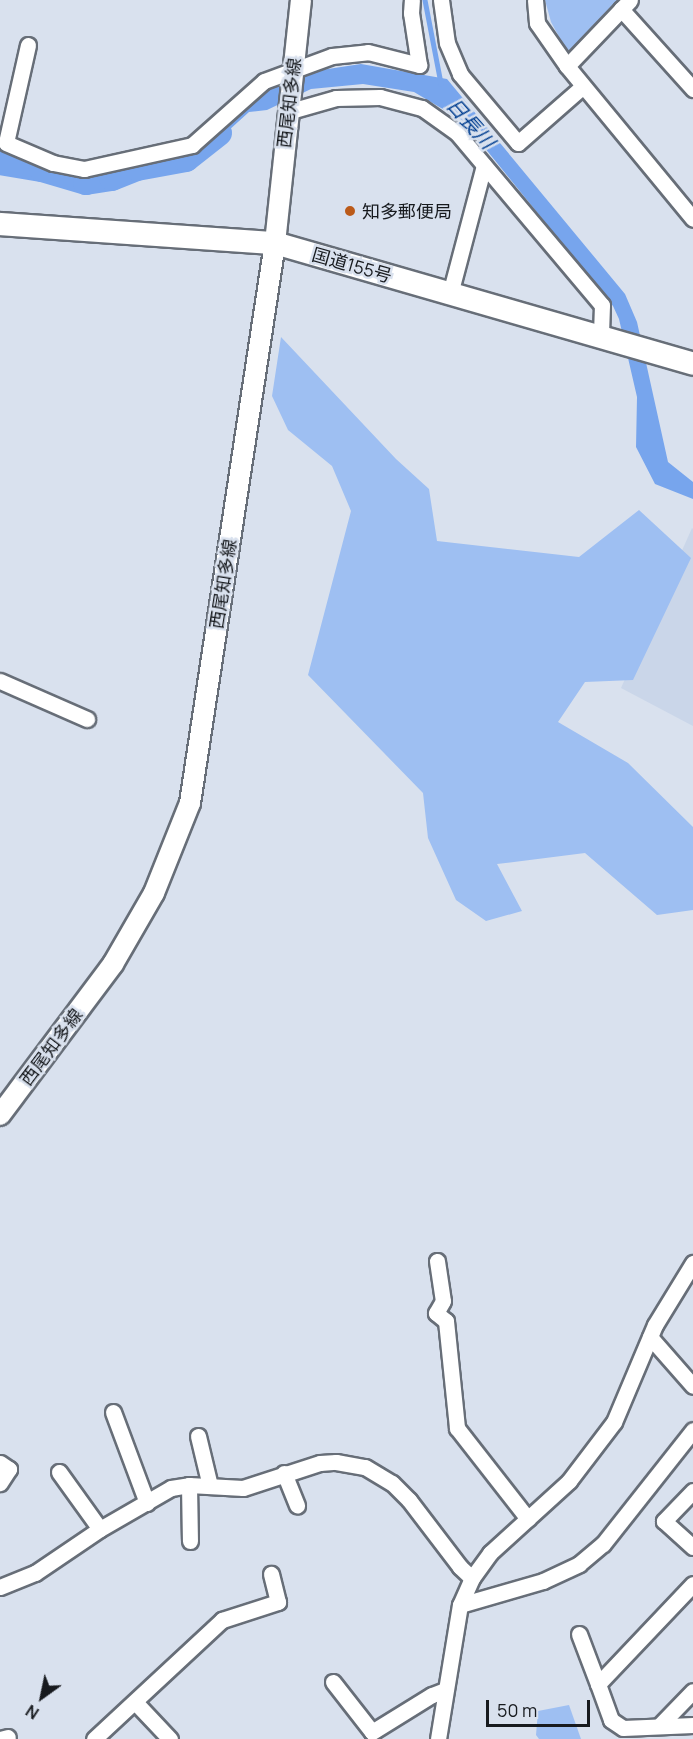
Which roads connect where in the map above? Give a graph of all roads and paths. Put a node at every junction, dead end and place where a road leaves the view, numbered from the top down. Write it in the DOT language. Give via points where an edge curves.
graph roads {
  1 [pos="301,0"];
  2 [pos="412,0"];
  3 [pos="441,0"];
  4 [pos="536,0"];
  5 [pos="626,5"];
  6 [pos="28,45"];
  7 [pos="567,66"];
  8 [pos="292,71"];
  9 [pos="583,86"];
  10 [pos="693,89"];
  11 [pos="287,111"];
  12 [pos="484,165"];
  13 [pos="693,219"];
  14 [pos="0,224"];
  15 [pos="275,243"];
  16 [pos="450,294"];
  17 [pos="601,337"];
  18 [pos="693,364"];
  19 [pos="0,681"];
  20 [pos="87,719"];
  21 [pos="0,1115"];
  22 [pos="436,1261"];
  23 [pos="693,1263"];
  24 [pos="651,1337"];
  25 [pos="693,1386"];
  26 [pos="113,1412"];
  27 [pos="693,1430"];
  28 [pos="198,1436"];
  29 [pos="0,1463"];
  30 [pos="59,1472"];
  31 [pos="284,1473"];
  32 [pos="0,1483"];
  33 [pos="189,1485"];
  34 [pos="210,1486"];
  35 [pos="693,1491"];
  36 [pos="147,1503"];
  37 [pos="297,1505"];
  38 [pos="528,1519"];
  39 [pos="100,1529"];
  40 [pos="190,1540"];
  41 [pos="693,1547"];
  42 [pos="271,1574"];
  43 [pos="472,1578"];
  44 [pos="693,1584"];
  45 [pos="0,1587"];
  46 [pos="460,1605"];
  47 [pos="579,1634"];
  48 [pos="333,1682"];
  49 [pos="598,1683"];
  50 [pos="446,1690"];
  51 [pos="693,1691"];
  52 [pos="135,1702"];
  53 [pos="660,1725"];
  54 [pos="693,1725"];
  55 [pos="441,1737"];
  56 [pos="94,1739"];
  57 [pos="170,1739"];
  1 -- 8 [label="main road, 西尾知多線"];
  2 -- 8 [label="street" via="419,65 368,51 332,56"];
  3 -- 9 [label="street" via="447,44 460,74 518,143"];
  4 -- 7 [label="street" via="537,23"];
  5 -- 7 [label="street"];
  5 -- 10 [label="street"];
  6 -- 8 [label="street" via="6,143 53,163 84,169 192,145 264,81"];
  7 -- 9 [label="street"];
  8 -- 11 [label="main road, 西尾知多線"];
  9 -- 13 [label="street"];
  11 -- 12 [label="street" via="336,98 381,97 412,105 457,134"];
  11 -- 15 [label="main road, 西尾知多線"];
  12 -- 16 [label="street"];
  12 -- 17 [label="street" via="602,306"];
  14 -- 15 [label="highway, 国道155号"];
  15 -- 16 [label="highway, 国道155号"];
  15 -- 21 [label="main road, 西尾知多線" via="189,803 154,893 113,964"];
  16 -- 17 [label="highway, 国道155号"];
  17 -- 18 [label="highway, 国道155号"];
  19 -- 20 [label="street"];
  22 -- 38 [label="street" via="443,1301 436,1313 446,1321 457,1428"];
  23 -- 24 [label="street"];
  24 -- 25 [label="street"];
  24 -- 38 [label="street" via="614,1422 569,1481"];
  26 -- 36 [label="street"];
  27 -- 46 [label="street" via="603,1544 579,1564 543,1581"];
  28 -- 34 [label="street"];
  29 -- 32 [label="street" via="9,1469"];
  30 -- 39 [label="street"];
  31 -- 34 [label="street" via="243,1488"];
  31 -- 37 [label="street"];
  31 -- 43 [label="street" via="336,1461 380,1474 409,1500"];
  33 -- 34 [label="street"];
  33 -- 36 [label="street" via="171,1488"];
  33 -- 40 [label="street"];
  35 -- 41 [label="street" via="664,1521"];
  36 -- 39 [label="street"];
  38 -- 43 [label="street" via="490,1553"];
  39 -- 45 [label="street" via="35,1572"];
  42 -- 52 [label="street" via="279,1602 222,1620"];
  43 -- 46 [label="street"];
  44 -- 49 [label="street"];
  46 -- 50 [label="street"];
  47 -- 49 [label="street"];
  48 -- 50 [label="street" via="372,1732"];
  49 -- 53 [label="street" via="611,1720 623,1728"];
  50 -- 55 [label="street"];
  51 -- 53 [label="street"];
  52 -- 56 [label="street"];
  52 -- 57 [label="street"];
  53 -- 54 [label="street"];
}
